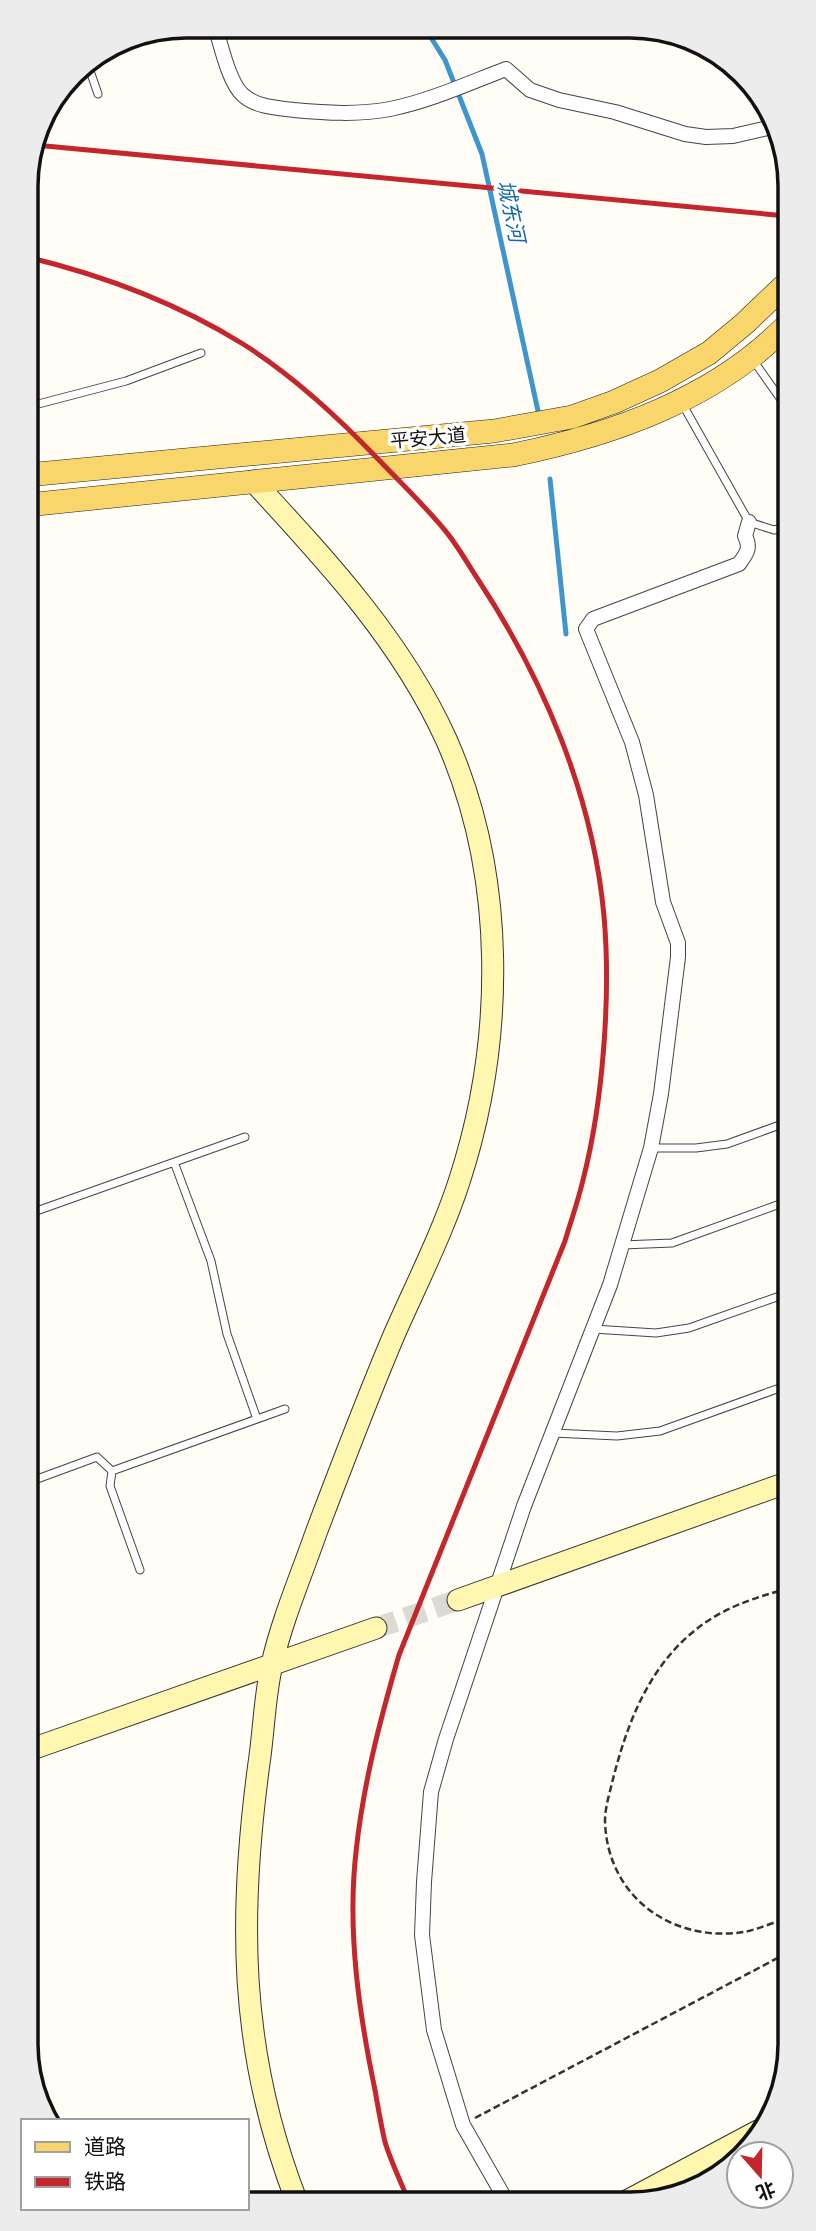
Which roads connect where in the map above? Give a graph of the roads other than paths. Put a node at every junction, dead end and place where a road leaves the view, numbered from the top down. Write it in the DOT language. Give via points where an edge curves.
graph roads {
  1 [pos="219,38"];
  2 [pos="91,73"];
  3 [pos="98,94"];
  4 [pos="765,129"];
  5 [pos="778,292"];
  6 [pos="778,333"];
  7 [pos="201,353"];
  8 [pos="751,357"];
  9 [pos="778,395"];
  10 [pos="681,401"];
  11 [pos="39,404"];
  12 [pos="39,474"];
  13 [pos="253,481"];
  14 [pos="39,504"];
  15 [pos="750,522"];
  16 [pos="778,529"];
  17 [pos="777,1126"];
  18 [pos="245,1137"];
  19 [pos="651,1149"];
  20 [pos="174,1162"];
  21 [pos="777,1205"];
  22 [pos="38,1210"];
  23 [pos="622,1245"];
  24 [pos="777,1297"];
  25 [pos="593,1329"];
  26 [pos="777,1388"];
  27 [pos="285,1409"];
  28 [pos="257,1419"];
  29 [pos="553,1433"];
  30 [pos="112,1471"];
  31 [pos="38,1479"];
  32 [pos="777,1486"];
  33 [pos="140,1570"];
  34 [pos="497,1586"];
  35 [pos="458,1600"];
  36 [pos="376,1628"];
  37 [pos="272,1664"];
  38 [pos="38,1747"];
  39 [pos="744,2139"];
  40 [pos="645,2191"];
  41 [pos="294,2192"];
  42 [pos="501,2192"];
  1 -- 4 [label="street" via="236,87 255,103 275,108 369,112 448,91 506,69 530,90 685,134 733,136"];
  2 -- 3 [label="lane"];
  5 -- 12 [label="main road, 平安大道" via="709,353 660,382 572,417 494,431"];
  6 -- 8 [label="main road, 平安大道"];
  7 -- 11 [label="lane" via="126,381"];
  8 -- 9 [label="lane"];
  8 -- 10 [label="main road, 平安大道"];
  10 -- 13 [label="main road, 平安大道" via="579,440 513,455"];
  10 -- 15 [label="lane"];
  13 -- 14 [label="main road, 平安大道"];
  13 -- 37 [label="street" via="386,637 416,680 447,743 482,857 493,994 485,1075 458,1184 353,1433"];
  15 -- 16 [label="lane"];
  15 -- 19 [label="street" via="745,536 748,551 739,564 593,619 586,629 632,742 646,795 663,902 678,943"];
  17 -- 19 [label="lane" via="727,1144"];
  18 -- 20 [label="lane"];
  19 -- 23 [label="street"];
  20 -- 22 [label="lane"];
  20 -- 28 [label="lane" via="211,1261 227,1335"];
  21 -- 23 [label="lane" via="672,1242"];
  23 -- 25 [label="street"];
  24 -- 25 [label="lane" via="689,1328 656,1333"];
  25 -- 29 [label="street"];
  26 -- 29 [label="lane" via="660,1430 617,1436"];
  27 -- 28 [label="lane"];
  28 -- 30 [label="lane"];
  29 -- 34 [label="street"];
  30 -- 31 [label="lane" via="97,1457"];
  30 -- 33 [label="lane" via="110,1486"];
  32 -- 34 [label="street"];
  34 -- 35 [label="street"];
  34 -- 42 [label="street" via="431,1792 422,1935 433,2030 444,2071 463,2125"];
  36 -- 37 [label="street"];
  37 -- 38 [label="street"];
  37 -- 41 [label="street" via="249,1834 245,1938 257,2060"];
  39 -- 40 [label="street"];
}
